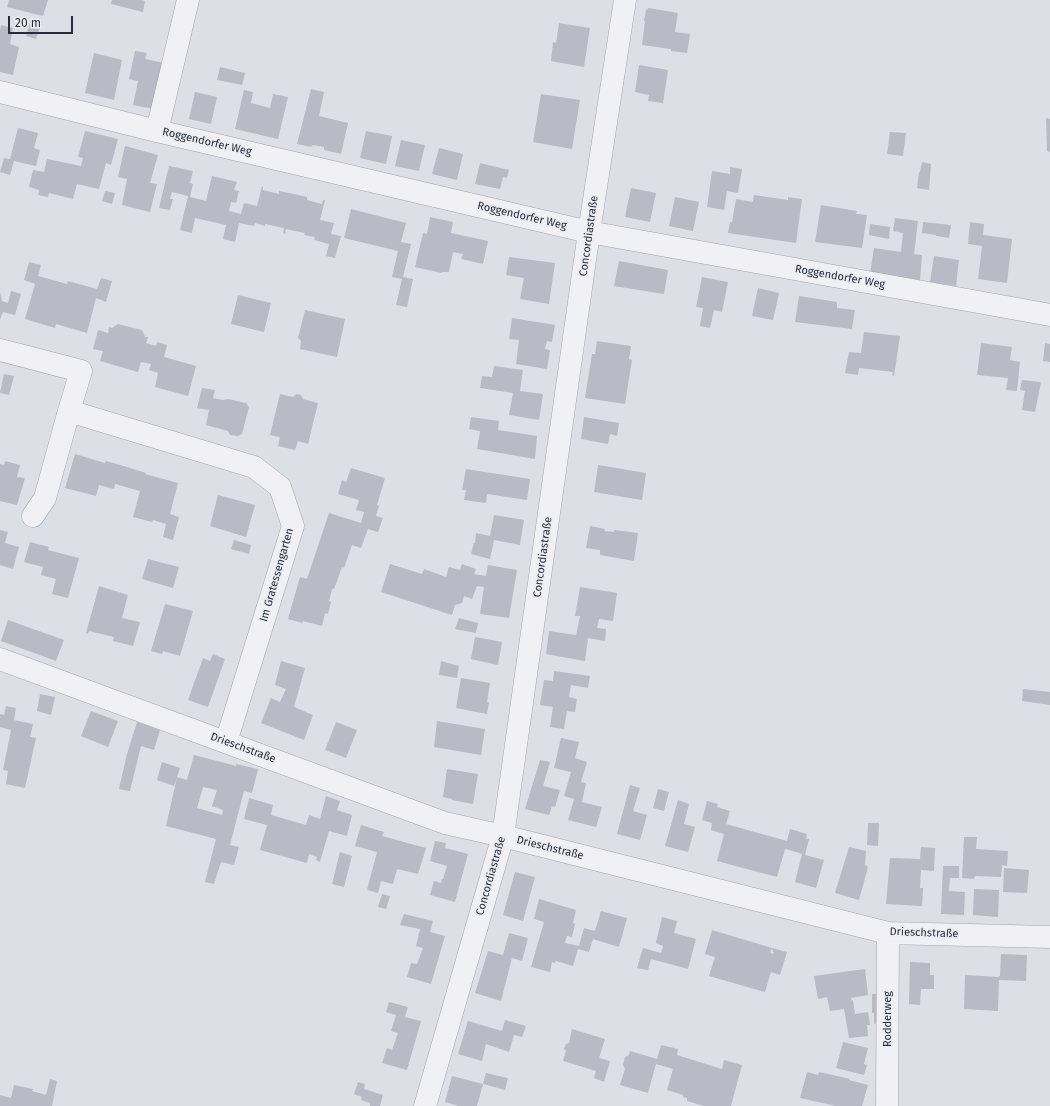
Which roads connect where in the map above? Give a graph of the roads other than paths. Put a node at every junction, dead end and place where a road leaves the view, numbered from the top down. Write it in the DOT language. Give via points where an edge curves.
graph roads {
  1 [pos="188,0"];
  2 [pos="625,0"];
  3 [pos="0,92"];
  4 [pos="156,131"];
  5 [pos="589,232"];
  6 [pos="1050,315"];
  7 [pos="0,350"];
  8 [pos="69,411"];
  9 [pos="33,516"];
  10 [pos="0,659"];
  11 [pos="226,742"];
  12 [pos="503,836"];
  13 [pos="888,933"];
  14 [pos="1050,937"];
  15 [pos="425,1106"];
  16 [pos="887,1106"];
  1 -- 4 [label="street"];
  2 -- 5 [label="street, Concordiastraße"];
  3 -- 4 [label="street, Roggendorfer Weg"];
  4 -- 5 [label="street, Roggendorfer Weg"];
  5 -- 6 [label="street, Roggendorfer Weg"];
  5 -- 12 [label="street, Concordiastraße"];
  7 -- 8 [label="street" via="81,371"];
  8 -- 9 [label="street" via="45,498"];
  8 -- 11 [label="street, Im Gratessengarten" via="254,467 280,487 293,526"];
  10 -- 11 [label="street, Drieschstraße"];
  11 -- 12 [label="street, Drieschstraße" via="446,823"];
  12 -- 13 [label="street, Drieschstraße"];
  12 -- 15 [label="street, Concordiastraße"];
  13 -- 14 [label="street, Drieschstraße"];
  13 -- 16 [label="street, Rodderweg"];
}
